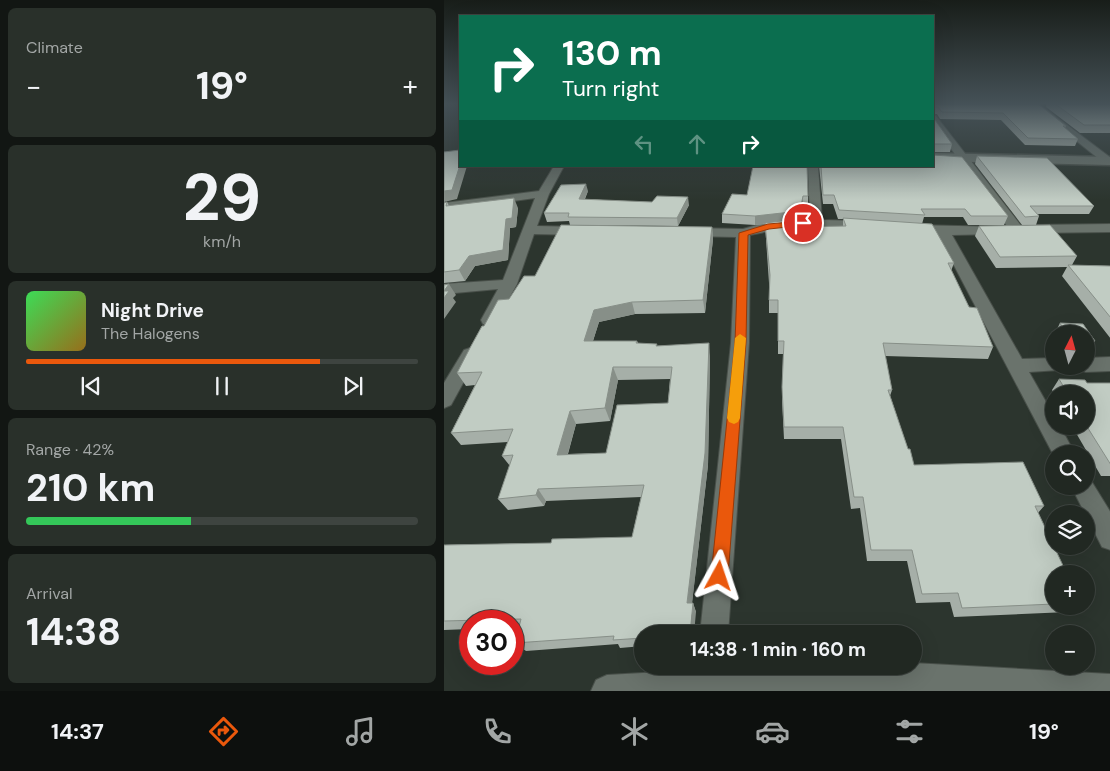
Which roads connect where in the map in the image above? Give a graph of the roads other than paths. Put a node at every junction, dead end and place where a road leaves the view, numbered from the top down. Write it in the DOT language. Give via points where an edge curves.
graph roads {
  1 [pos="946,135"];
  2 [pos="1075,135"];
  3 [pos="934,157"];
  4 [pos="964,158"];
  5 [pos="1109,161"];
  6 [pos="558,167"];
  7 [pos="813,167"];
  8 [pos="543,194"];
  9 [pos="444,207"];
  10 [pos="816,222"];
  11 [pos="874,225"];
  12 [pos="904,228"];
  13 [pos="1110,228"];
  14 [pos="529,230"];
  15 [pos="1017,230"];
  16 [pos="597,231"];
  17 [pos="943,231"];
  18 [pos="675,232"];
  19 [pos="743,233"];
  20 [pos="509,284"];
  21 [pos="444,289"];
  22 [pos="1095,364"];
  23 [pos="1110,364"];
  24 [pos="1045,365"];
  25 [pos="1017,366"];
  26 [pos="444,400"];
  27 [pos="1059,445"];
  28 [pos="1087,495"];
  29 [pos="1110,538"];
  30 [pos="715,625"];
  31 [pos="710,676"];
  32 [pos="1110,690"];
  33 [pos="607,691"];
  1 -- 4 [label="street"];
  2 -- 5 [label="street"];
  3 -- 4 [label="street"];
  4 -- 5 [label="street"];
  4 -- 15 [label="street"];
  6 -- 8 [label="street"];
  7 -- 10 [label="street"];
  8 -- 9 [label="street"];
  8 -- 14 [label="street"];
  10 -- 11 [label="street"];
  10 -- 19 [label="street" via="768,226"];
  12 -- 17 [label="street"];
  13 -- 15 [label="street"];
  14 -- 16 [label="street"];
  14 -- 20 [label="street"];
  15 -- 17 [label="street"];
  17 -- 25 [label="street"];
  18 -- 19 [label="street"];
  19 -- 30 [label="street" via="740,342"];
  20 -- 21 [label="street"];
  20 -- 26 [label="street"];
  22 -- 23 [label="street"];
  24 -- 25 [label="street"];
  25 -- 27 [label="street"];
  28 -- 29 [label="street"];
  31 -- 32 [label="street" via="867,676"];
  31 -- 33 [label="street"];
}
